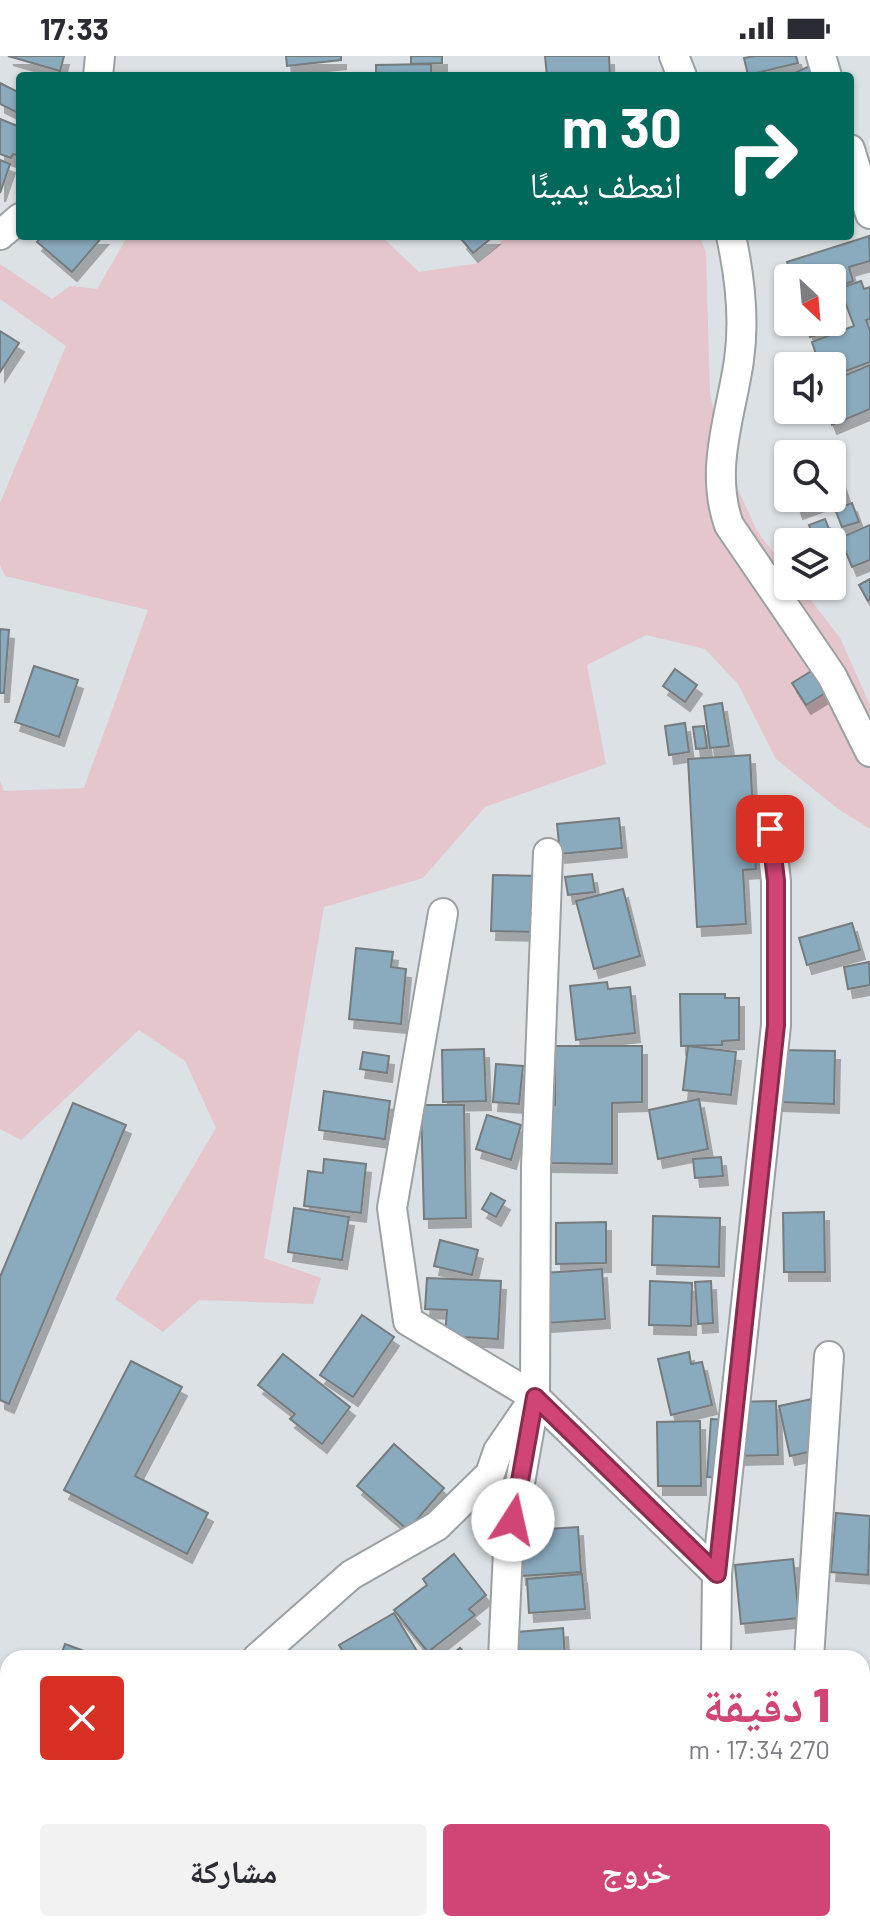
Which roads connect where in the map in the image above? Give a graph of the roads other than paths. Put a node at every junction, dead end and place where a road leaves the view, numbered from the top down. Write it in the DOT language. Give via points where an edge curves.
graph roads {
  1 [pos="854,162"];
  2 [pos="870,214"];
  3 [pos="16,221"];
  4 [pos="0,235"];
  5 [pos="732,240"];
  6 [pos="870,752"];
  7 [pos="770,829"];
  8 [pos="548,853"];
  9 [pos="443,913"];
  10 [pos="829,1356"];
  11 [pos="535,1397"];
  12 [pos="717,1574"];
  13 [pos="266,1650"];
  14 [pos="503,1650"];
  15 [pos="716,1650"];
  16 [pos="810,1650"];
  1 -- 2 [label="street"];
  3 -- 4 [label="street"];
  5 -- 6 [label="street" via="743,316 719,498 729,525 832,676"];
  7 -- 12 [label="street" via="776,881 776,1025"];
  8 -- 11 [label="street" via="536,1167"];
  9 -- 11 [label="street" via="392,1208 408,1321"];
  10 -- 16 [label="street"];
  11 -- 12 [label="street"];
  11 -- 13 [label="street" via="498,1451 490,1474 437,1526 351,1575"];
  11 -- 14 [label="street" via="508,1551"];
  12 -- 15 [label="street"];
}
